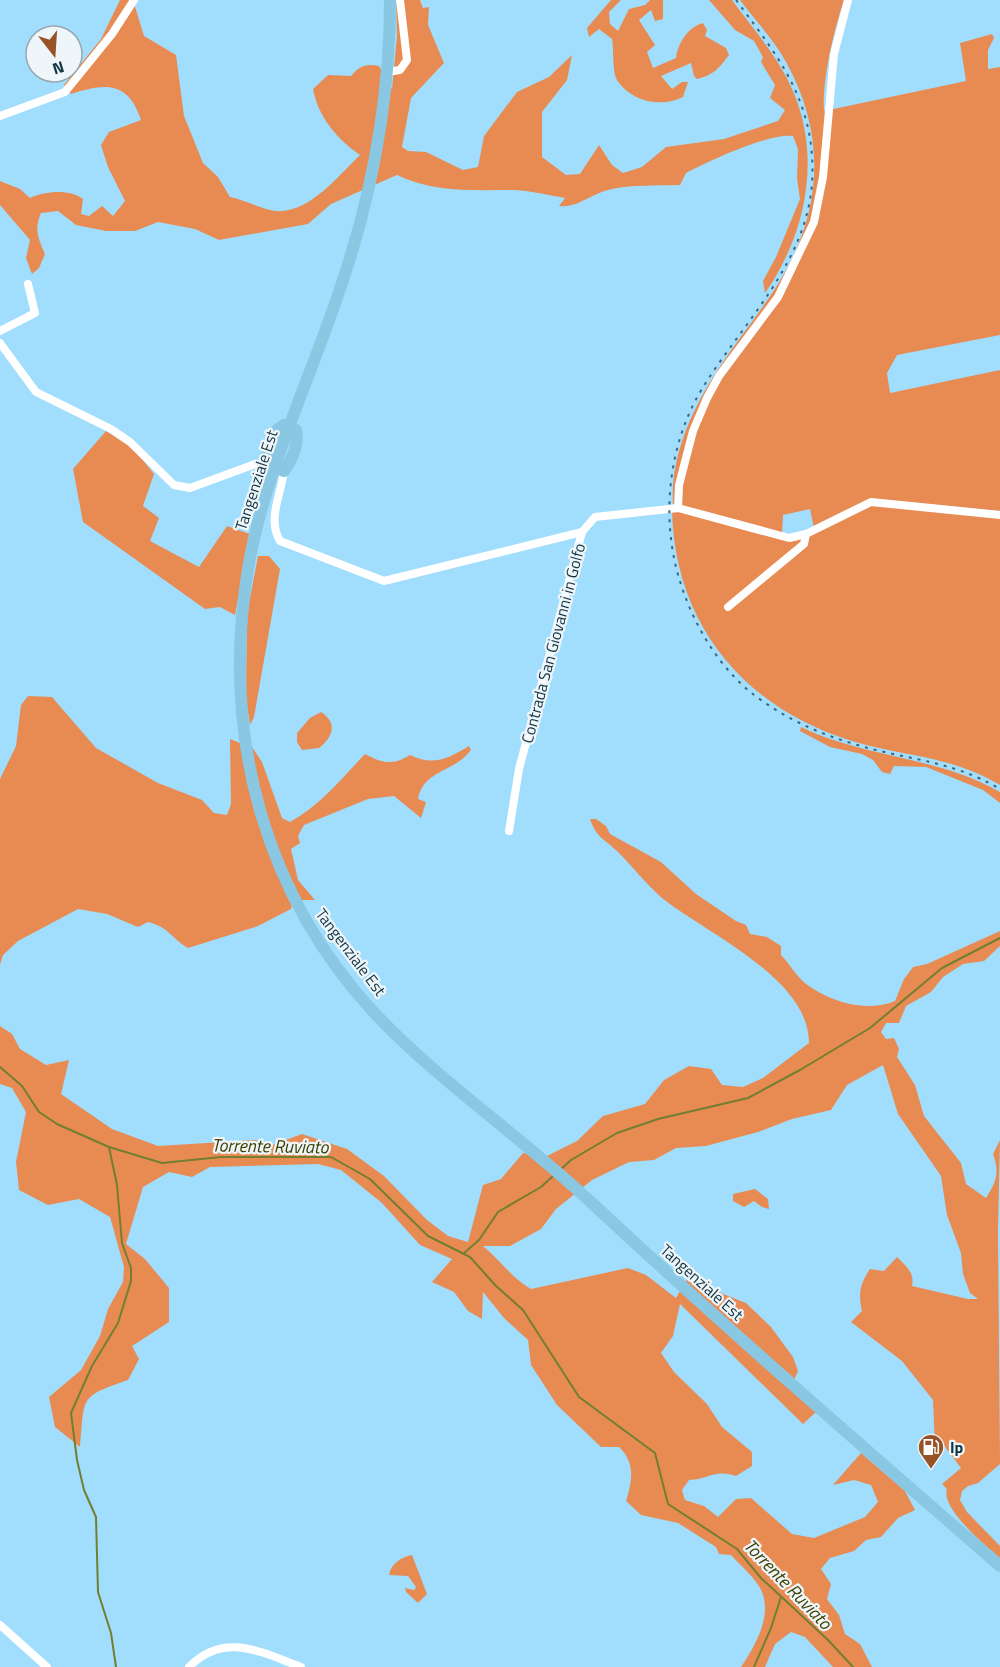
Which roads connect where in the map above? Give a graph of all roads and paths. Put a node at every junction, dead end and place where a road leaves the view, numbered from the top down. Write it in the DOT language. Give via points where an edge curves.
graph roads {
  1 [pos="134,0"];
  2 [pos="390,0"];
  3 [pos="400,0"];
  4 [pos="848,0"];
  5 [pos="387,72"];
  6 [pos="0,116"];
  7 [pos="28,284"];
  8 [pos="0,331"];
  9 [pos="0,343"];
  10 [pos="275,468"];
  11 [pos="678,508"];
  12 [pos="1000,515"];
  13 [pos="582,532"];
  14 [pos="806,534"];
  15 [pos="728,607"];
  16 [pos="509,831"];
  17 [pos="1000,1566"];
  18 [pos="0,1625"];
  19 [pos="47,1667"];
  20 [pos="189,1667"];
  21 [pos="301,1667"];
  1 -- 6 [label="street" via="65,92"];
  2 -- 5 [label="main road, Tangenziale Est"];
  3 -- 5 [label="street" via="407,60 400,70"];
  4 -- 11 [label="street" via="834,54 823,177 814,222 778,297 707,398 693,430 679,485"];
  5 -- 10 [label="main road, Tangenziale Est" via="379,135 356,239"];
  7 -- 8 [label="street" via="36,313"];
  9 -- 10 [label="street" via="36,392 130,441 174,485 190,489 255,464"];
  10 -- 13 [label="street" via="274,515 280,541 384,581"];
  10 -- 17 [label="main road, Tangenziale Est" via="257,527 241,620 240,702 248,763 262,821 299,910 333,961 389,1028 588,1199"];
  11 -- 13 [label="street, Contrada San Giovanni in Golfo" via="602,514"];
  11 -- 14 [label="street, Contrada San Giovanni in Golfo" via="789,538"];
  12 -- 14 [label="street, Contrada San Giovanni in Golfo" via="871,502"];
  13 -- 16 [label="street, Contrada San Giovanni in Golfo" via="526,740"];
  14 -- 15 [label="street" via="804,544"];
  18 -- 19 [label="street"];
  20 -- 21 [label="street" via="212,1649 232,1646"];
}
